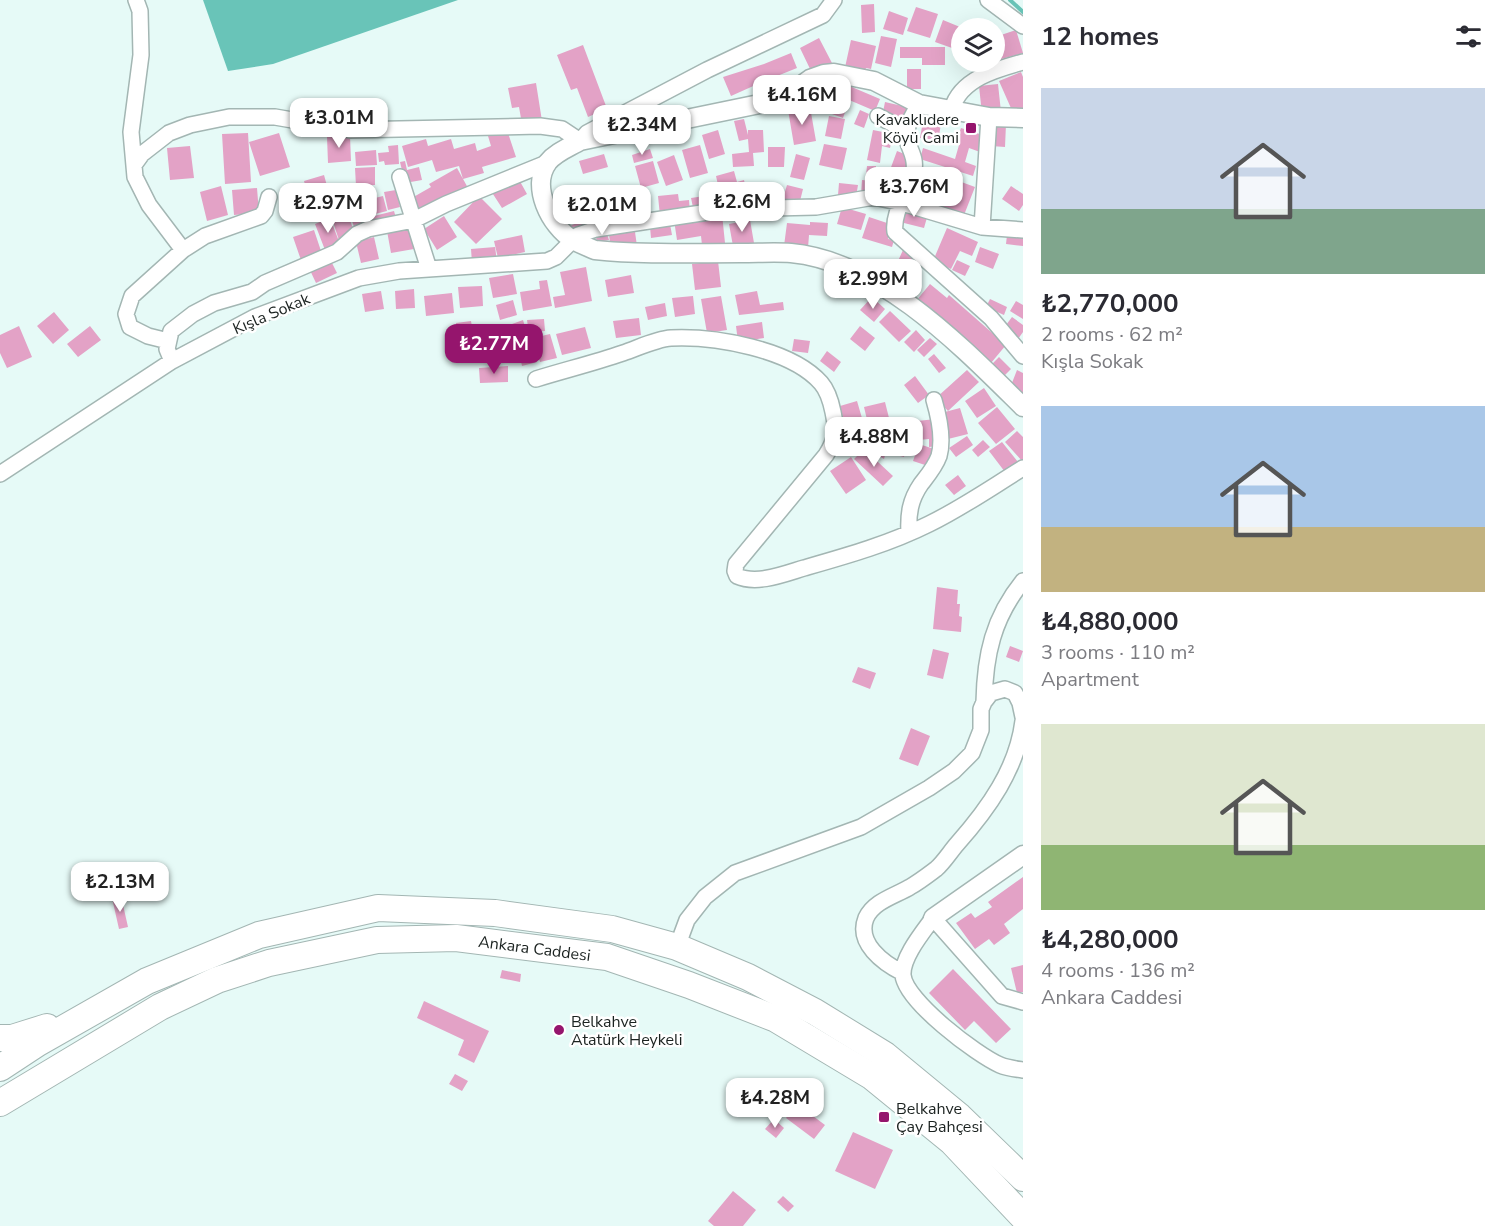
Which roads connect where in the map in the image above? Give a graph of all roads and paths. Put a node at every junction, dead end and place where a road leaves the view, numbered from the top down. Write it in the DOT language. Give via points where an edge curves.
graph roads {
  1 [pos="136,0"];
  2 [pos="834,0"];
  3 [pos="988,0"];
  4 [pos="1023,26"];
  5 [pos="1023,62"];
  6 [pos="919,104"];
  7 [pos="952,109"];
  8 [pos="878,116"];
  9 [pos="989,117"];
  10 [pos="1023,118"];
  11 [pos="906,131"];
  12 [pos="580,141"];
  13 [pos="549,162"];
  14 [pos="134,165"];
  15 [pos="400,177"];
  16 [pos="269,197"];
  17 [pos="902,203"];
  18 [pos="414,220"];
  19 [pos="981,227"];
  20 [pos="1023,230"];
  21 [pos="572,239"];
  22 [pos="183,249"];
  23 [pos="429,269"];
  24 [pos="168,341"];
  25 [pos="1023,356"];
  26 [pos="172,361"];
  27 [pos="536,379"];
  28 [pos="934,400"];
  29 [pos="1023,407"];
  30 [pos="1023,468"];
  31 [pos="0,474"];
  32 [pos="909,533"];
  33 [pos="1023,581"];
  34 [pos="984,702"];
  35 [pos="1023,717"];
  36 [pos="1023,722"];
  37 [pos="1023,855"];
  38 [pos="933,918"];
  39 [pos="677,947"];
  40 [pos="903,973"];
  41 [pos="1023,1002"];
  42 [pos="91,1013"];
  43 [pos="0,1038"];
  44 [pos="0,1068"];
  45 [pos="1023,1070"];
  46 [pos="0,1103"];
  47 [pos="1023,1178"];
  48 [pos="1023,1217"];
  1 -- 14 [label="street" via="141,55 131,132"];
  2 -- 12 [label="street" via="823,15 707,70"];
  3 -- 4 [label="street"];
  5 -- 7 [label="street" via="975,80 959,93"];
  6 -- 7 [label="street"];
  6 -- 11 [label="street"];
  6 -- 12 [label="street" via="874,81 824,74 764,103"];
  7 -- 9 [label="street"];
  8 -- 11 [label="street"];
  9 -- 10 [label="street"];
  9 -- 19 [label="street"];
  11 -- 17 [label="street" via="915,161"];
  12 -- 13 [label="street"];
  12 -- 14 [label="street" via="562,129 540,126 350,130 275,117 230,117 190,124 169,133"];
  13 -- 18 [label="street"];
  13 -- 21 [label="street" via="543,175 543,201"];
  14 -- 22 [label="street" via="135,177 149,205"];
  15 -- 18 [label="street"];
  16 -- 22 [label="street" via="261,216 205,236"];
  17 -- 19 [label="street"];
  17 -- 21 [label="street" via="874,197 816,207 728,209 596,229"];
  17 -- 25 [label="street" via="894,227 898,236 991,318"];
  18 -- 23 [label="street"];
  18 -- 24 [label="street" via="368,229 337,252 252,292 214,303 171,331"];
  19 -- 20 [label="street"];
  21 -- 23 [label="street, Kışla Sokak" via="547,261"];
  21 -- 29 [label="street" via="609,252 791,253 838,264 886,287 980,365"];
  22 -- 24 [label="street" via="132,296 126,314 130,327"];
  23 -- 26 [label="street, Kışla Sokak" via="350,281 255,317"];
  24 -- 26 [label="street"];
  26 -- 31 [label="street, Kışla Sokak"];
  27 -- 32 [label="street" via="668,338 705,338 783,357 822,384 831,400 835,440 741,556 736,564 737,576 752,580 781,575 864,551"];
  28 -- 32 [label="street" via="941,442 939,456 913,497 908,513"];
  30 -- 32 [label="street" via="954,511"];
  33 -- 34 [label="street" via="998,621 985,672"];
  34 -- 35 [label="street" via="992,693 1005,689 1015,693"];
  34 -- 39 [label="street" via="981,730 972,753 954,771 861,827 735,873 705,897 687,920"];
  36 -- 40 [label="street" via="1021,740 1008,772 972,827 937,868 876,905 867,916 864,939 877,955"];
  37 -- 38 [label="street"];
  38 -- 40 [label="street"];
  38 -- 41 [label="street" via="1002,996"];
  39 -- 42 [label="highway, Ankara Caddesi" via="612,929 495,913 378,908 259,935 147,981"];
  39 -- 47 [label="highway, Ankara Caddesi" via="748,977 885,1054 959,1116"];
  40 -- 45 [label="street" via="914,997 934,1018 985,1057 1002,1066"];
  42 -- 43 [label="highway"];
  42 -- 44 [label="highway, Ankara Caddesi"];
  46 -- 48 [label="highway, Ankara Caddesi" via="160,1006 217,980 269,963 377,940 456,938 607,957 776,1019 871,1076 952,1142"];
}
